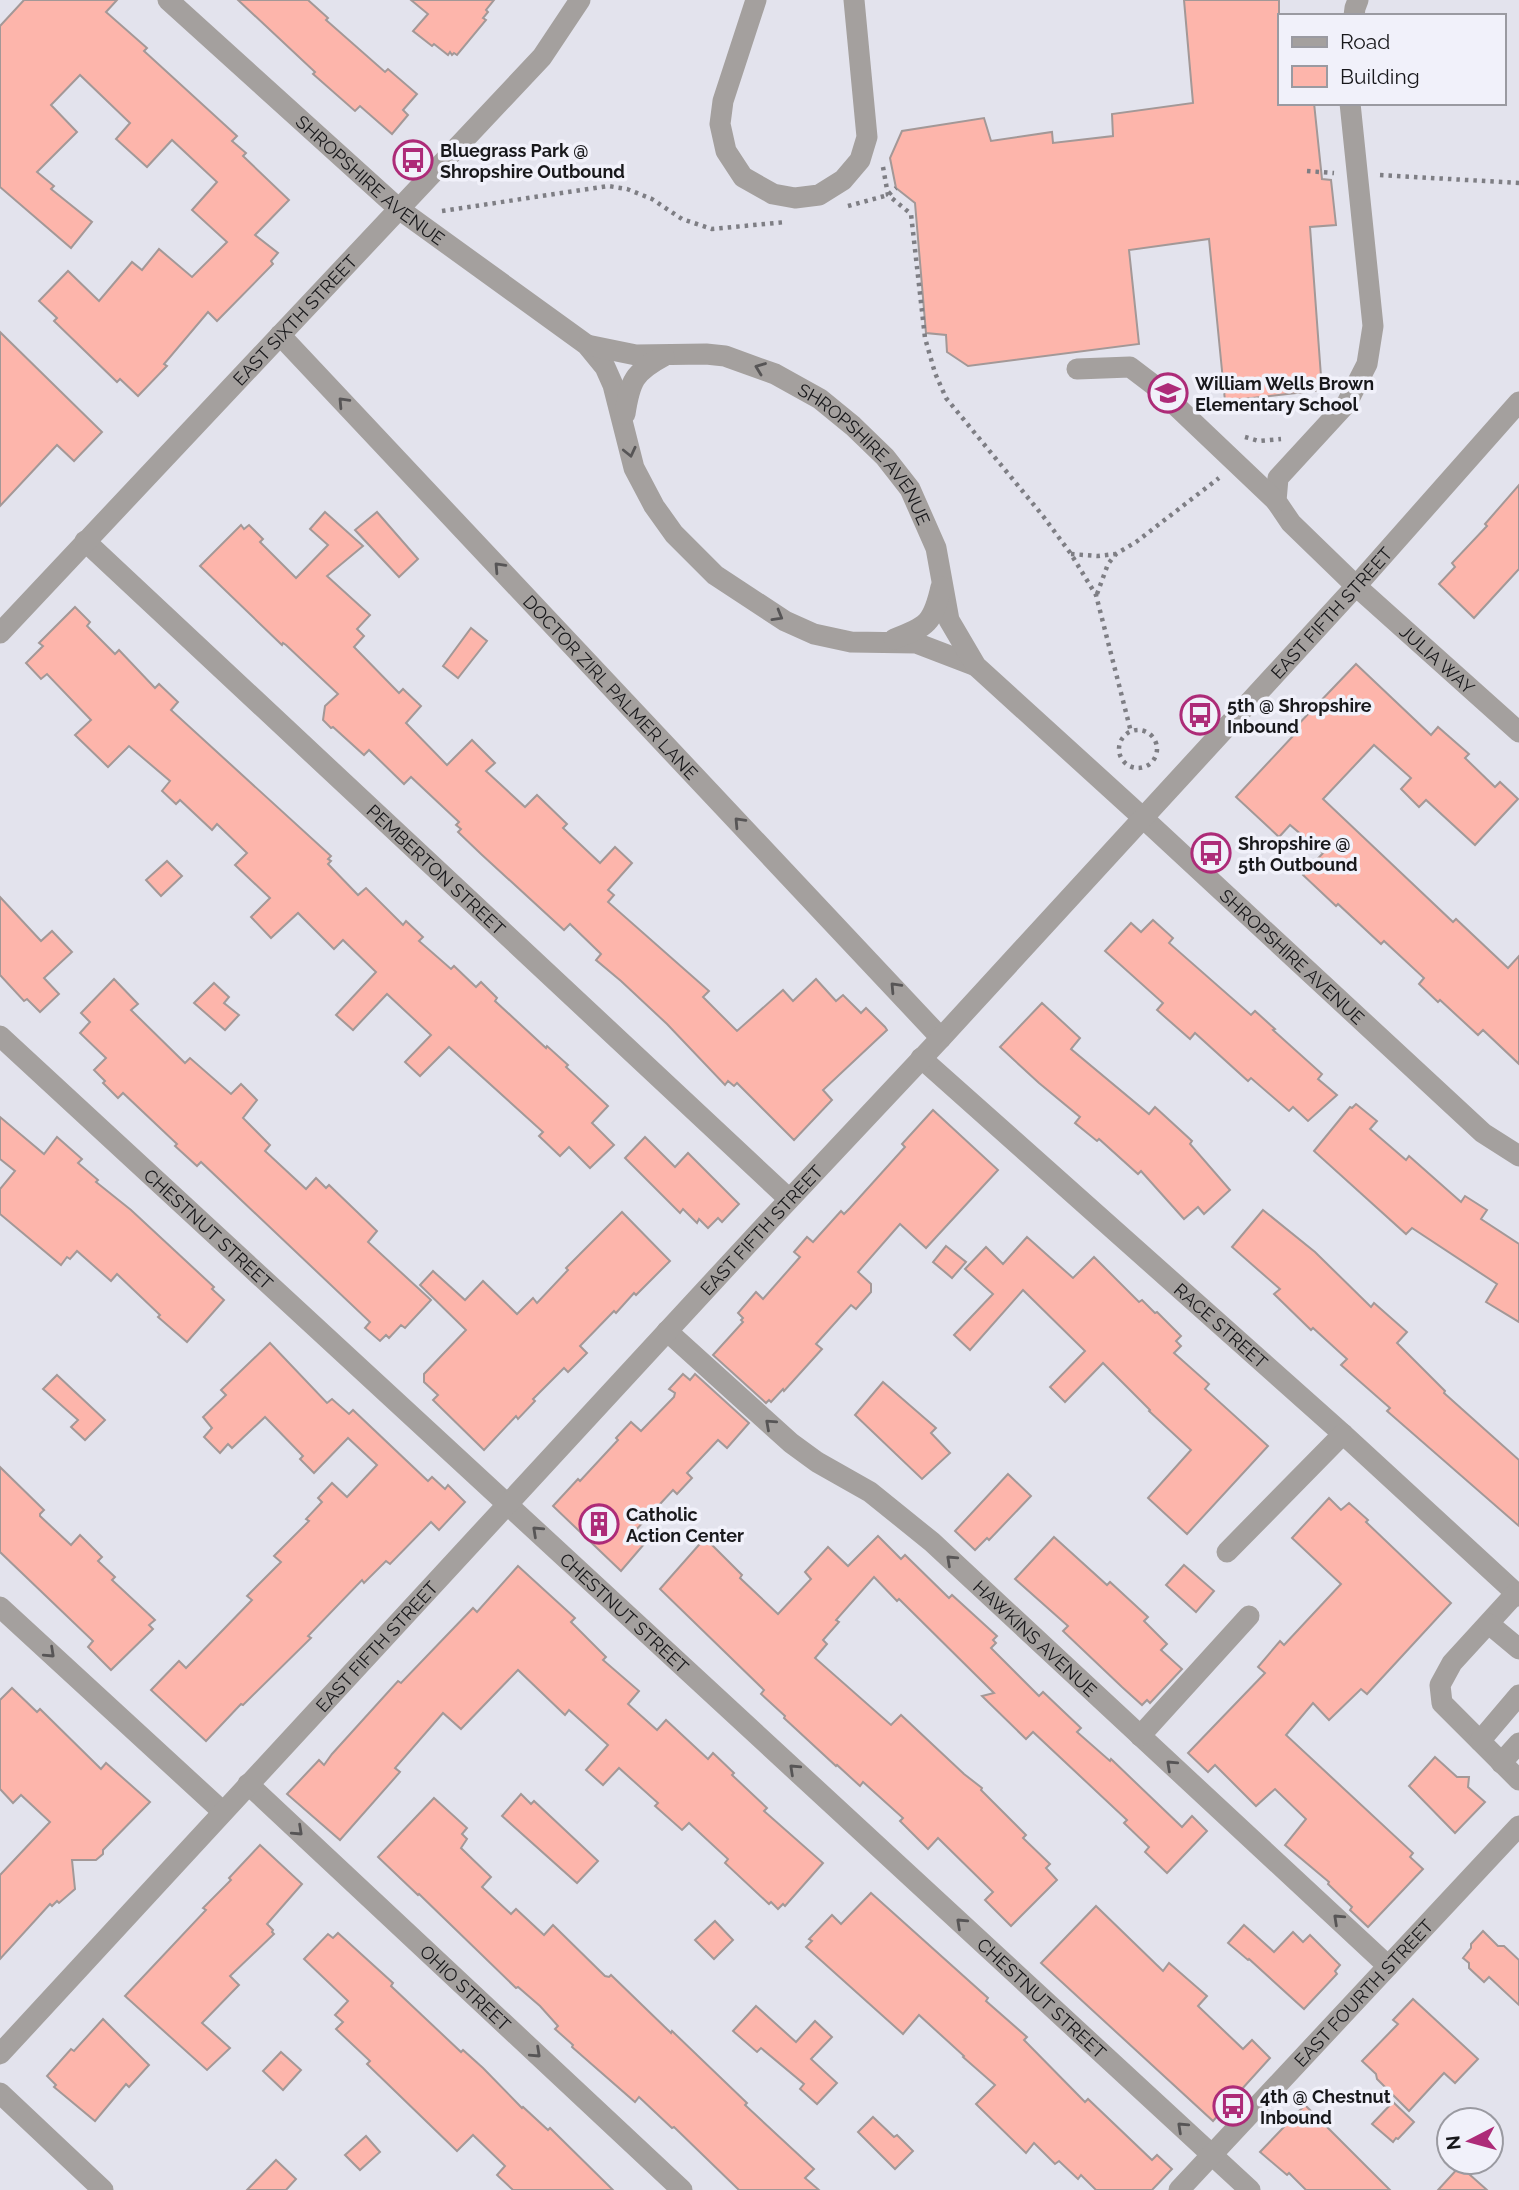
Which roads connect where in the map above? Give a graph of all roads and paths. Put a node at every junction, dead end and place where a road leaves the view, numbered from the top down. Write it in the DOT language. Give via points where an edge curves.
graph roads {
  1 [pos="168,0"];
  2 [pos="580,0"];
  3 [pos="756,0"];
  4 [pos="854,0"];
  5 [pos="1350,105"];
  6 [pos="883,161"];
  7 [pos="1307,171"];
  8 [pos="1339,173"];
  9 [pos="1373,175"];
  10 [pos="1519,183"];
  11 [pos="896,187"];
  12 [pos="888,195"];
  13 [pos="399,209"];
  14 [pos="835,209"];
  15 [pos="439,211"];
  16 [pos="789,222"];
  17 [pos="280,335"];
  18 [pos="587,345"];
  19 [pos="664,356"];
  20 [pos="1077,369"];
  21 [pos="1519,402"];
  22 [pos="624,421"];
  23 [pos="1237,435"];
  24 [pos="1284,438"];
  25 [pos="1222,475"];
  26 [pos="1276,500"];
  27 [pos="85,541"];
  28 [pos="1071,554"];
  29 [pos="1116,554"];
  30 [pos="942,581"];
  31 [pos="1356,586"];
  32 [pos="1096,595"];
  33 [pos="0,633"];
  34 [pos="885,643"];
  35 [pos="976,666"];
  36 [pos="1131,732"];
  37 [pos="1519,732"];
  38 [pos="1142,817"];
  39 [pos="0,1036"];
  40 [pos="941,1038"];
  41 [pos="921,1058"];
  42 [pos="1519,1157"];
  43 [pos="789,1199"];
  44 [pos="667,1331"];
  45 [pos="1343,1434"];
  46 [pos="507,1504"];
  47 [pos="1227,1552"];
  48 [pos="1517,1595"];
  49 [pos="0,1607"];
  50 [pos="1249,1616"];
  51 [pos="1489,1624"];
  52 [pos="1519,1649"];
  53 [pos="1519,1695"];
  54 [pos="1140,1736"];
  55 [pos="1480,1741"];
  56 [pos="1519,1743"];
  57 [pos="1502,1763"];
  58 [pos="1519,1780"];
  59 [pos="248,1784"];
  60 [pos="223,1812"];
  61 [pos="1519,1826"];
  62 [pos="1388,1966"];
  63 [pos="0,2054"];
  64 [pos="0,2094"];
  65 [pos="1212,2155"];
  66 [pos="103,2190"];
  67 [pos="682,2190"];
  68 [pos="1179,2190"];
  69 [pos="1250,2190"];
  1 -- 13 [label="street, SHROPSHIRE AVENUE"];
  2 -- 13 [label="street, EAST SIXTH STREET" via="542,57"];
  3 -- 4 [label="street" via="723,101 720,124 726,151 743,177 773,194 795,198 819,195 844,180 860,160 867,137"];
  5 -- 26 [label="street" via="1373,326 1367,364 1347,403 1278,478"];
  6 -- 12 [label="path"];
  7 -- 8 [label="path"];
  9 -- 10 [label="path"];
  11 -- 12 [label="path"];
  12 -- 14 [label="path"];
  12 -- 28 [label="path" via="911,214 925,338 946,398"];
  13 -- 17 [label="street, EAST SIXTH STREET"];
  13 -- 18 [label="street, SHROPSHIRE AVENUE"];
  15 -- 16 [label="path" via="608,186 652,199 682,219 712,229"];
  17 -- 27 [label="street, EAST SIXTH STREET"];
  40 -- 17 [label="street, DOCTOR ZIRL PALMER LANE, one-way"];
  18 -- 19 [label="street, SHROPSHIRE AVENUE"];
  18 -- 22 [label="street, SHROPSHIRE AVENUE" via="614,385"];
  19 -- 22 [label="street, SHROPSHIRE AVENUE" via="644,367 629,387"];
  30 -- 19 [label="street, SHROPSHIRE AVENUE, one-way" via="936,548 910,489 885,457 820,399 775,374 725,356"];
  20 -- 26 [label="street, JULIA WAY" via="1130,367"];
  21 -- 31 [label="street, EAST FIFTH STREET"];
  22 -- 34 [label="street, SHROPSHIRE AVENUE, one-way" via="634,468 654,506 674,534 715,575 785,621 814,634"];
  23 -- 24 [label="path" via="1259,441"];
  25 -- 29 [label="path"];
  26 -- 31 [label="street, JULIA WAY" via="1291,523"];
  27 -- 33 [label="street, EAST SIXTH STREET"];
  27 -- 43 [label="street, PEMBERTON STREET"];
  28 -- 29 [label="path"];
  28 -- 32 [label="path"];
  29 -- 32 [label="path"];
  30 -- 34 [label="street, SHROPSHIRE AVENUE" via="935,613 917,631"];
  30 -- 35 [label="street, SHROPSHIRE AVENUE" via="950,620"];
  31 -- 37 [label="street, JULIA WAY"];
  31 -- 38 [label="street, EAST FIFTH STREET"];
  32 -- 36 [label="path"];
  34 -- 35 [label="street, SHROPSHIRE AVENUE" via="916,643"];
  35 -- 38 [label="street, SHROPSHIRE AVENUE"];
  36 -- 36 [label="path" via="1144,732 1154,740 1156,752 1144,767 1127,765 1120,755 1120,744"];
  38 -- 40 [label="street, EAST FIFTH STREET"];
  38 -- 42 [label="street, SHROPSHIRE AVENUE" via="1483,1133"];
  39 -- 46 [label="street, CHESTNUT STREET"];
  40 -- 41 [label="street, EAST FIFTH STREET"];
  41 -- 43 [label="street, EAST FIFTH STREET"];
  41 -- 45 [label="street, RACE STREET"];
  43 -- 44 [label="street, EAST FIFTH STREET"];
  44 -- 46 [label="street, EAST FIFTH STREET"];
  54 -- 44 [label="street, HAWKINS AVENUE, one-way" via="932,1542 870,1492 791,1443"];
  45 -- 47 [label="street"];
  45 -- 48 [label="street, RACE STREET"];
  46 -- 59 [label="street, EAST FIFTH STREET"];
  65 -- 46 [label="street, CHESTNUT STREET, one-way"];
  48 -- 51 [label="street"];
  49 -- 60 [label="street, one-way"];
  50 -- 54 [label="street"];
  51 -- 52 [label="street"];
  51 -- 55 [label="street" via="1452,1663 1440,1685 1442,1703"];
  53 -- 55 [label="street"];
  62 -- 54 [label="street, HAWKINS AVENUE, one-way"];
  55 -- 57 [label="street"];
  56 -- 57 [label="street"];
  57 -- 58 [label="street"];
  59 -- 60 [label="street, EAST FIFTH STREET"];
  59 -- 67 [label="street, OHIO STREET, one-way"];
  60 -- 63 [label="street, EAST FIFTH STREET"];
  61 -- 62 [label="street, EAST FOURTH STREET"];
  62 -- 65 [label="street, EAST FOURTH STREET"];
  64 -- 66 [label="street"];
  65 -- 68 [label="street, EAST FOURTH STREET"];
  65 -- 69 [label="street, CHESTNUT STREET"];
}
